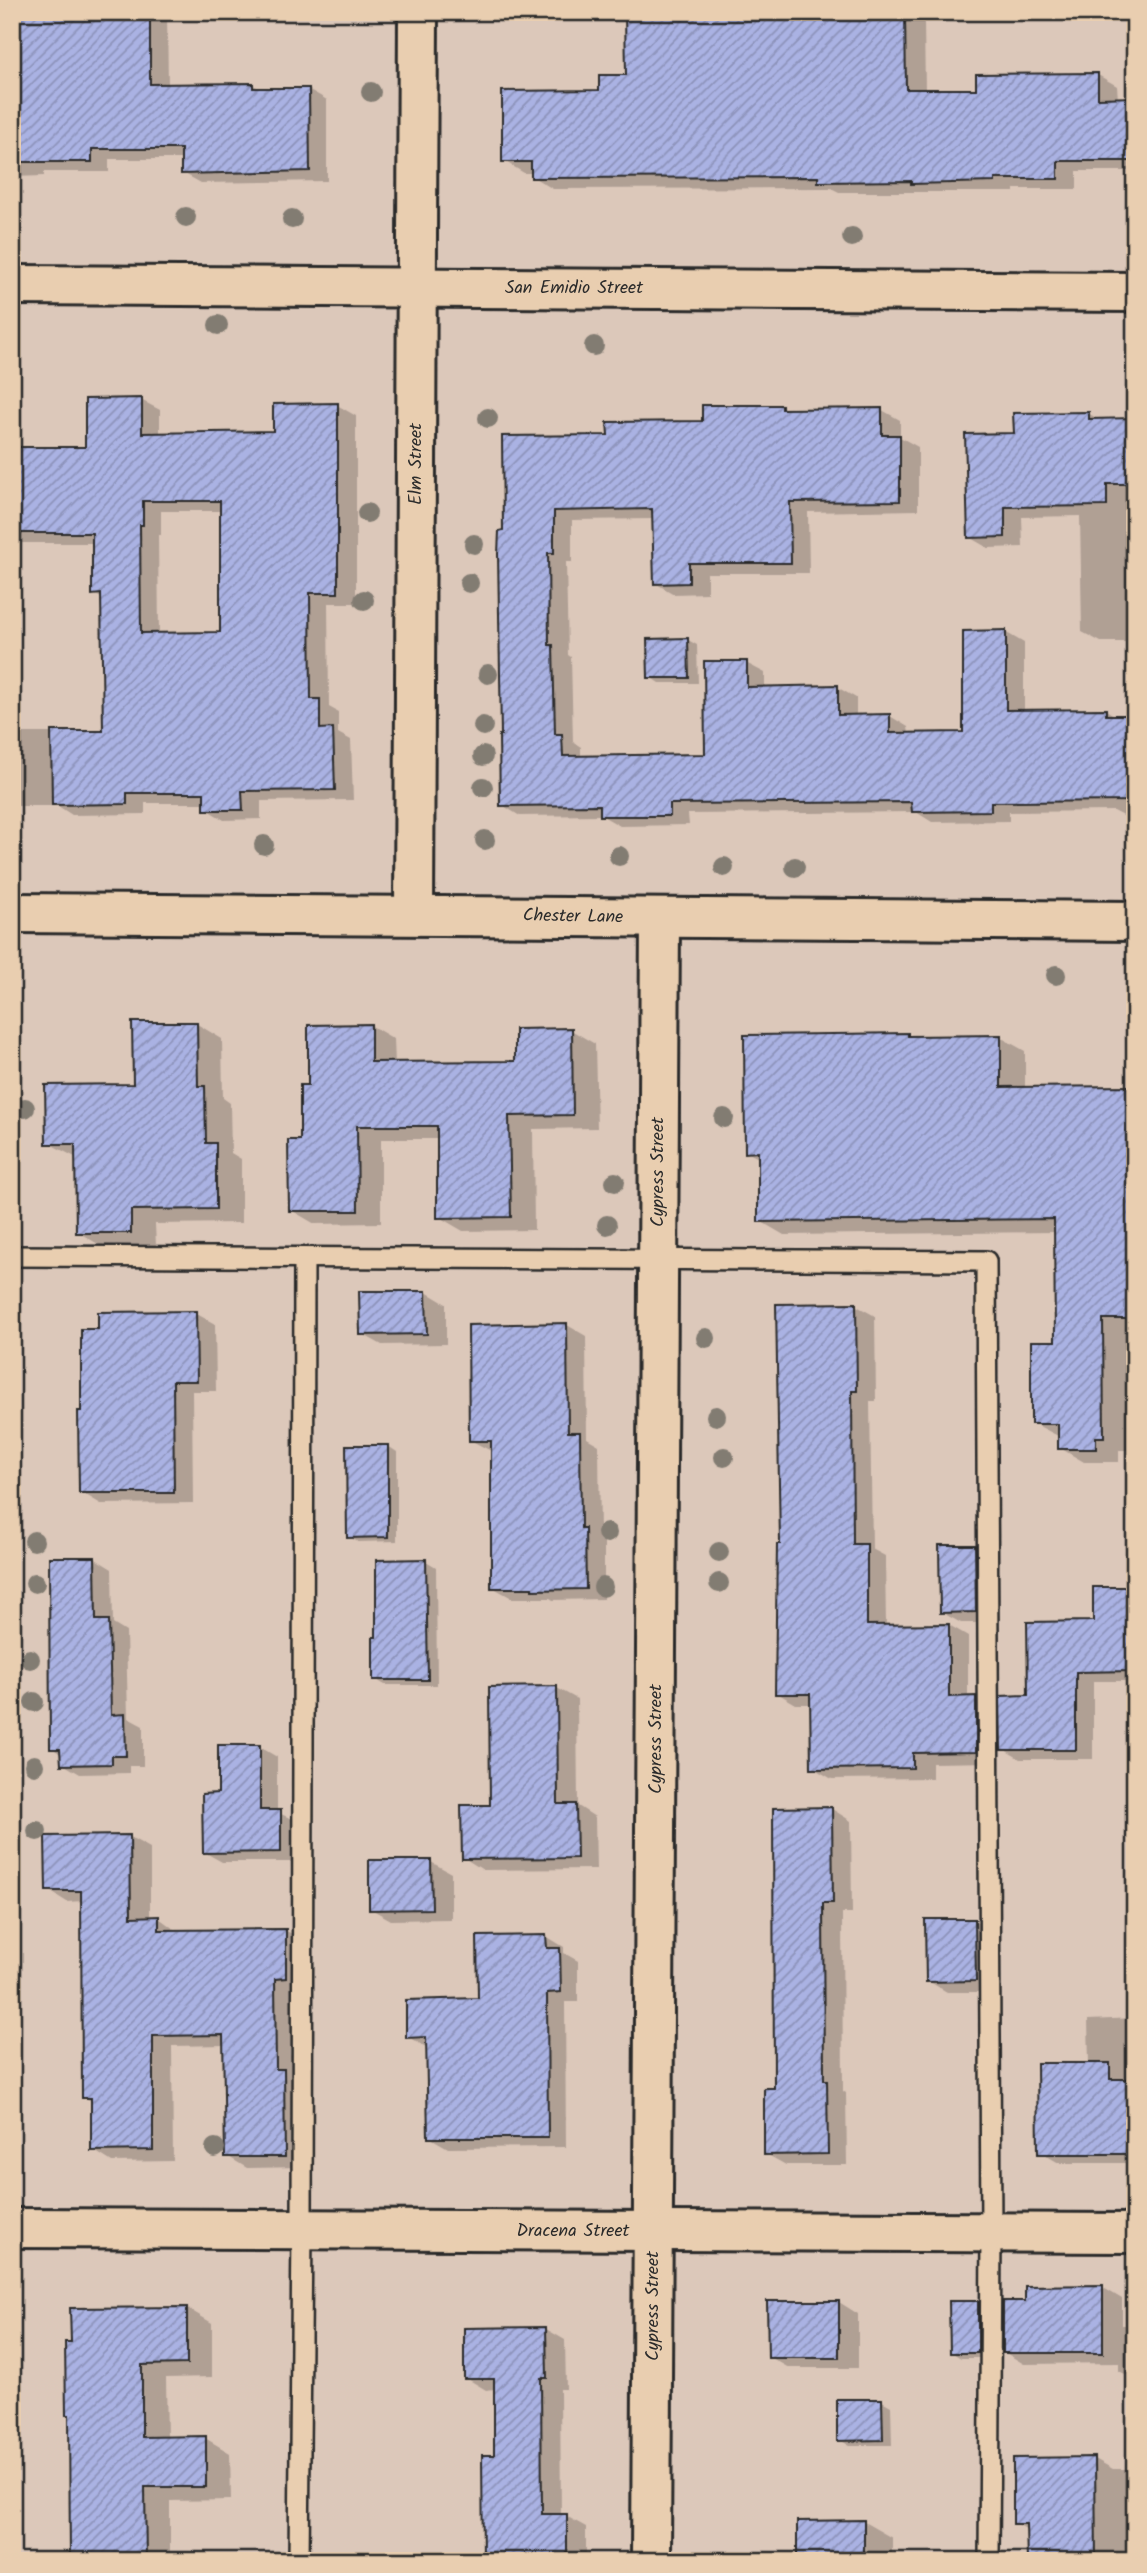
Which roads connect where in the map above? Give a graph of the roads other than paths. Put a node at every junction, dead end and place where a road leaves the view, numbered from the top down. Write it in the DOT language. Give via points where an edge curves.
graph roads {
  1 [pos="418,12"];
  2 [pos="12,285"];
  3 [pos="417,287"];
  4 [pos="1135,292"];
  5 [pos="12,913"];
  6 [pos="414,915"];
  7 [pos="660,918"];
  8 [pos="1135,921"];
  9 [pos="12,1256"];
  10 [pos="304,1258"];
  11 [pos="658,1261"];
  12 [pos="12,2228"];
  13 [pos="302,2230"];
  14 [pos="653,2231"];
  15 [pos="991,2233"];
  16 [pos="1135,2233"];
  17 [pos="299,2561"];
  18 [pos="651,2561"];
  19 [pos="989,2561"];
  1 -- 3 [label="street, Elm Street"];
  2 -- 3 [label="street, San Emidio Street"];
  3 -- 4 [label="street, San Emidio Street"];
  3 -- 6 [label="street, Elm Street"];
  5 -- 6 [label="street, Chester Lane"];
  6 -- 7 [label="street, Chester Lane"];
  7 -- 8 [label="street, Chester Lane"];
  7 -- 11 [label="street, Cypress Street"];
  9 -- 10 [label="lane"];
  10 -- 11 [label="lane"];
  10 -- 13 [label="lane"];
  11 -- 14 [label="street, Cypress Street"];
  11 -- 15 [label="lane" via="986,1261"];
  12 -- 13 [label="street, Dracena Street"];
  13 -- 14 [label="street, Dracena Street"];
  13 -- 17 [label="lane"];
  14 -- 15 [label="street, Dracena Street"];
  14 -- 18 [label="street, Cypress Street"];
  15 -- 16 [label="street, Dracena Street"];
  15 -- 19 [label="lane"];
}
